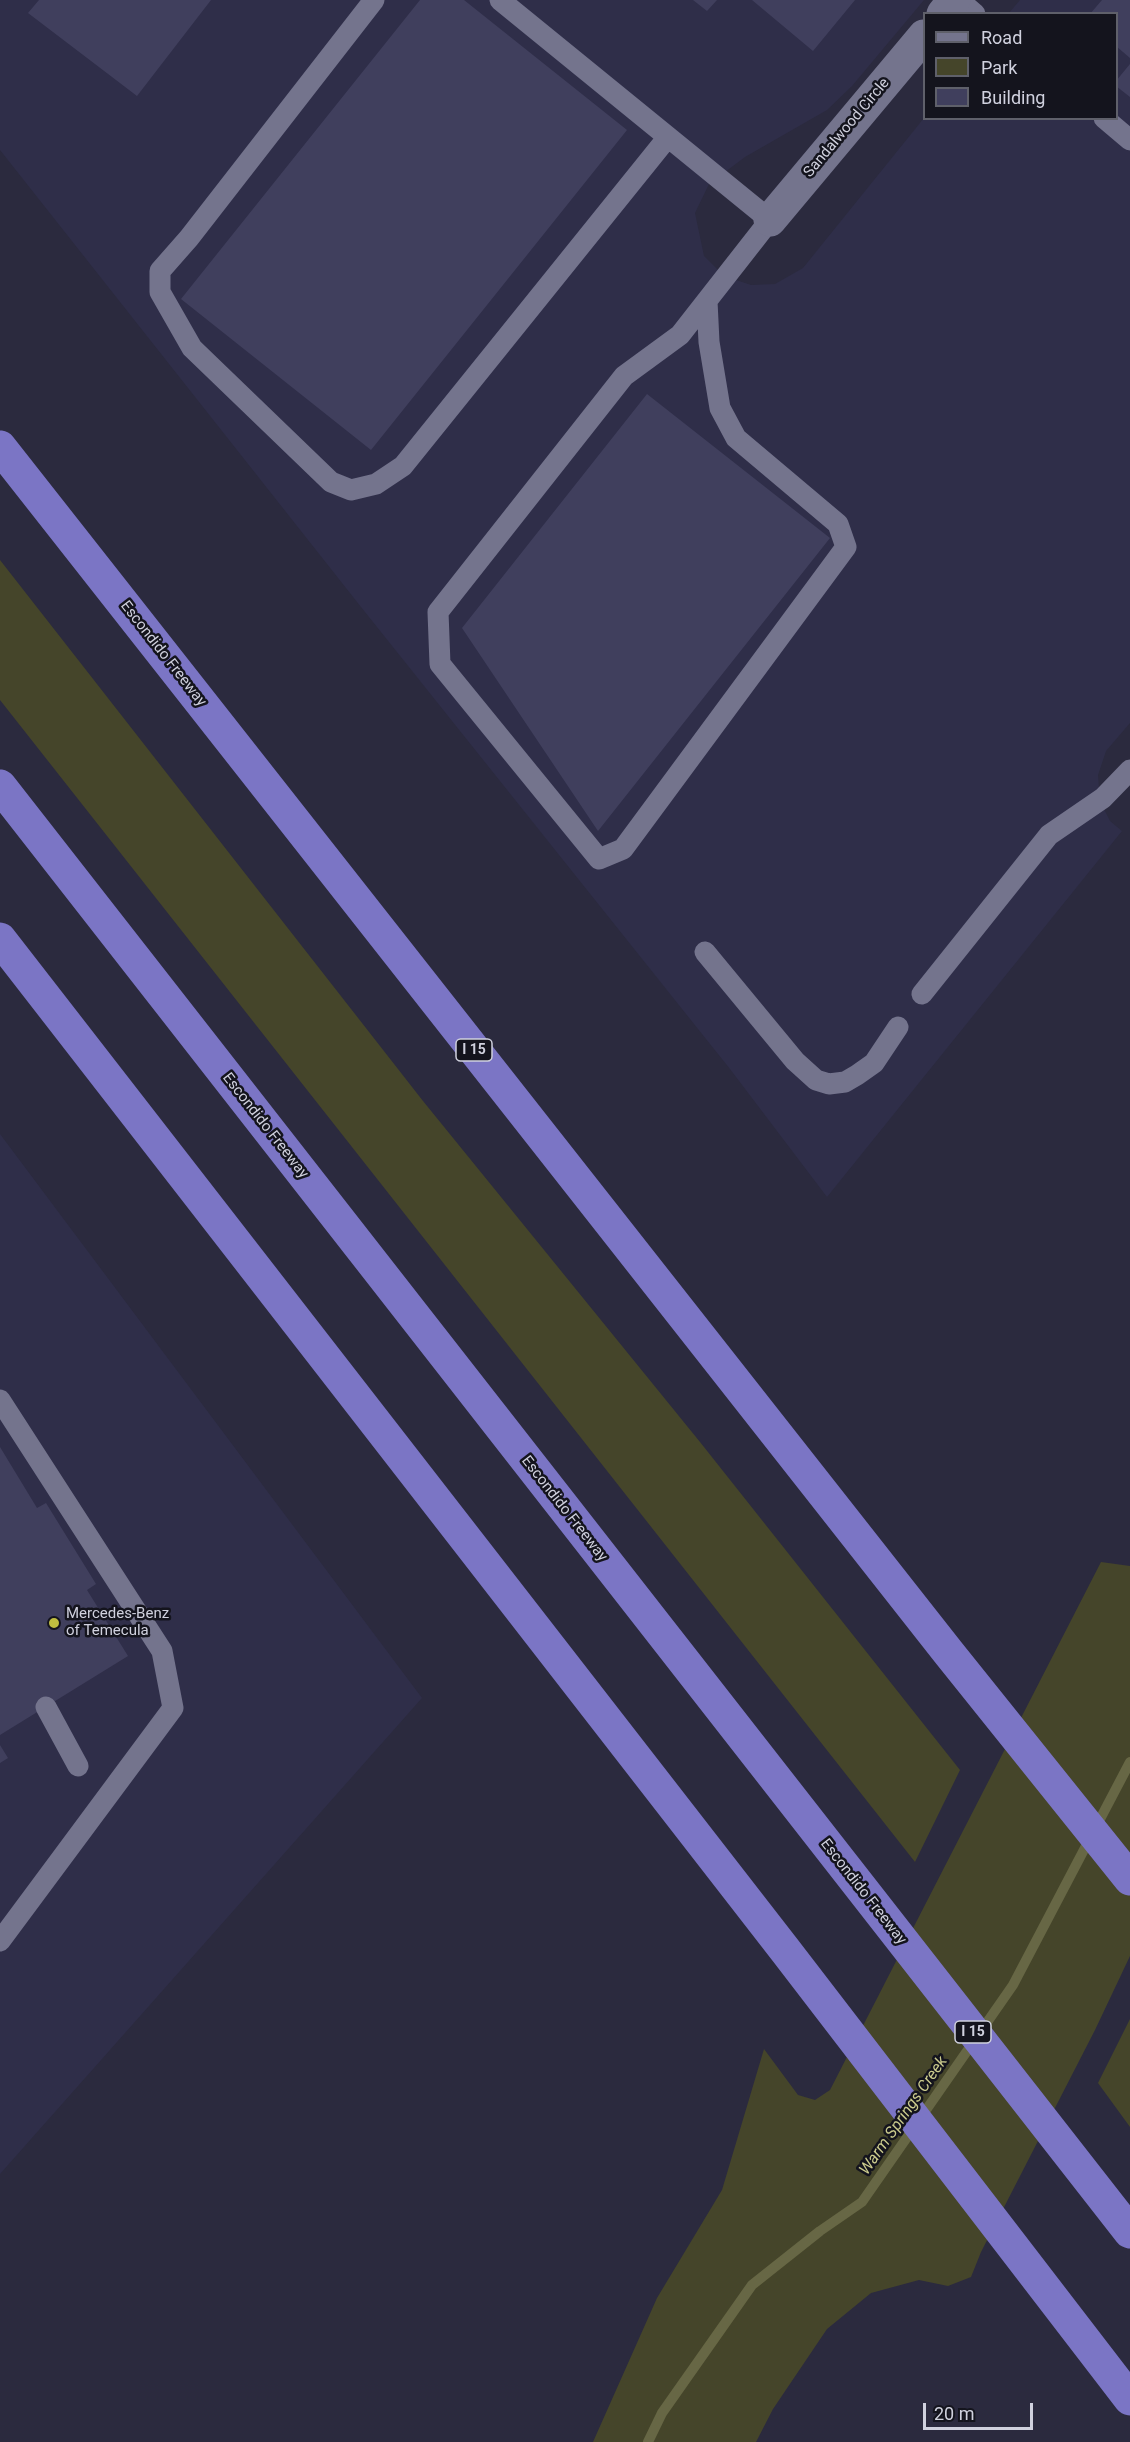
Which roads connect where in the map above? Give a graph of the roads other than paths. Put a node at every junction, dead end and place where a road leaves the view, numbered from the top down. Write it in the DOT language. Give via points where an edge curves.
graph roads {
  1 [pos="374,0"];
  2 [pos="500,0"];
  3 [pos="956,0"];
  4 [pos="945,12"];
  5 [pos="972,12"];
  6 [pos="923,37"];
  7 [pos="1106,120"];
  8 [pos="668,137"];
  9 [pos="1130,140"];
  10 [pos="770,220"];
  11 [pos="707,301"];
  12 [pos="0,447"];
  13 [pos="1130,770"];
  14 [pos="0,786"];
  15 [pos="0,939"];
  16 [pos="705,952"];
  17 [pos="922,994"];
  18 [pos="898,1027"];
  19 [pos="0,1400"];
  20 [pos="46,1707"];
  21 [pos="78,1766"];
  22 [pos="1130,1878"];
  23 [pos="0,1941"];
  24 [pos="1130,2232"];
  25 [pos="1130,2399"];
  1 -- 8 [label="lane" via="160,271 160,292 192,348 331,482 351,490 376,484 403,466"];
  2 -- 8 [label="lane"];
  3 -- 4 [label="street"];
  3 -- 5 [label="lane"];
  6 -- 10 [label="street, Sandalwood Circle"];
  7 -- 9 [label="lane"];
  8 -- 10 [label="lane"];
  10 -- 11 [label="lane"];
  11 -- 11 [label="lane" via="680,335 624,375 438,612 440,664 599,859 624,849 846,547 838,524 735,438 720,408"];
  12 -- 22 [label="highway, Escondido Freeway / I 15"];
  13 -- 17 [label="lane" via="1103,798 1049,836"];
  14 -- 24 [label="highway, Escondido Freeway / I 15"];
  15 -- 25 [label="highway"];
  16 -- 18 [label="lane" via="795,1061 816,1080 829,1084 857,1075 874,1063"];
  19 -- 23 [label="lane" via="162,1650 173,1708"];
  20 -- 21 [label="lane"];
}
